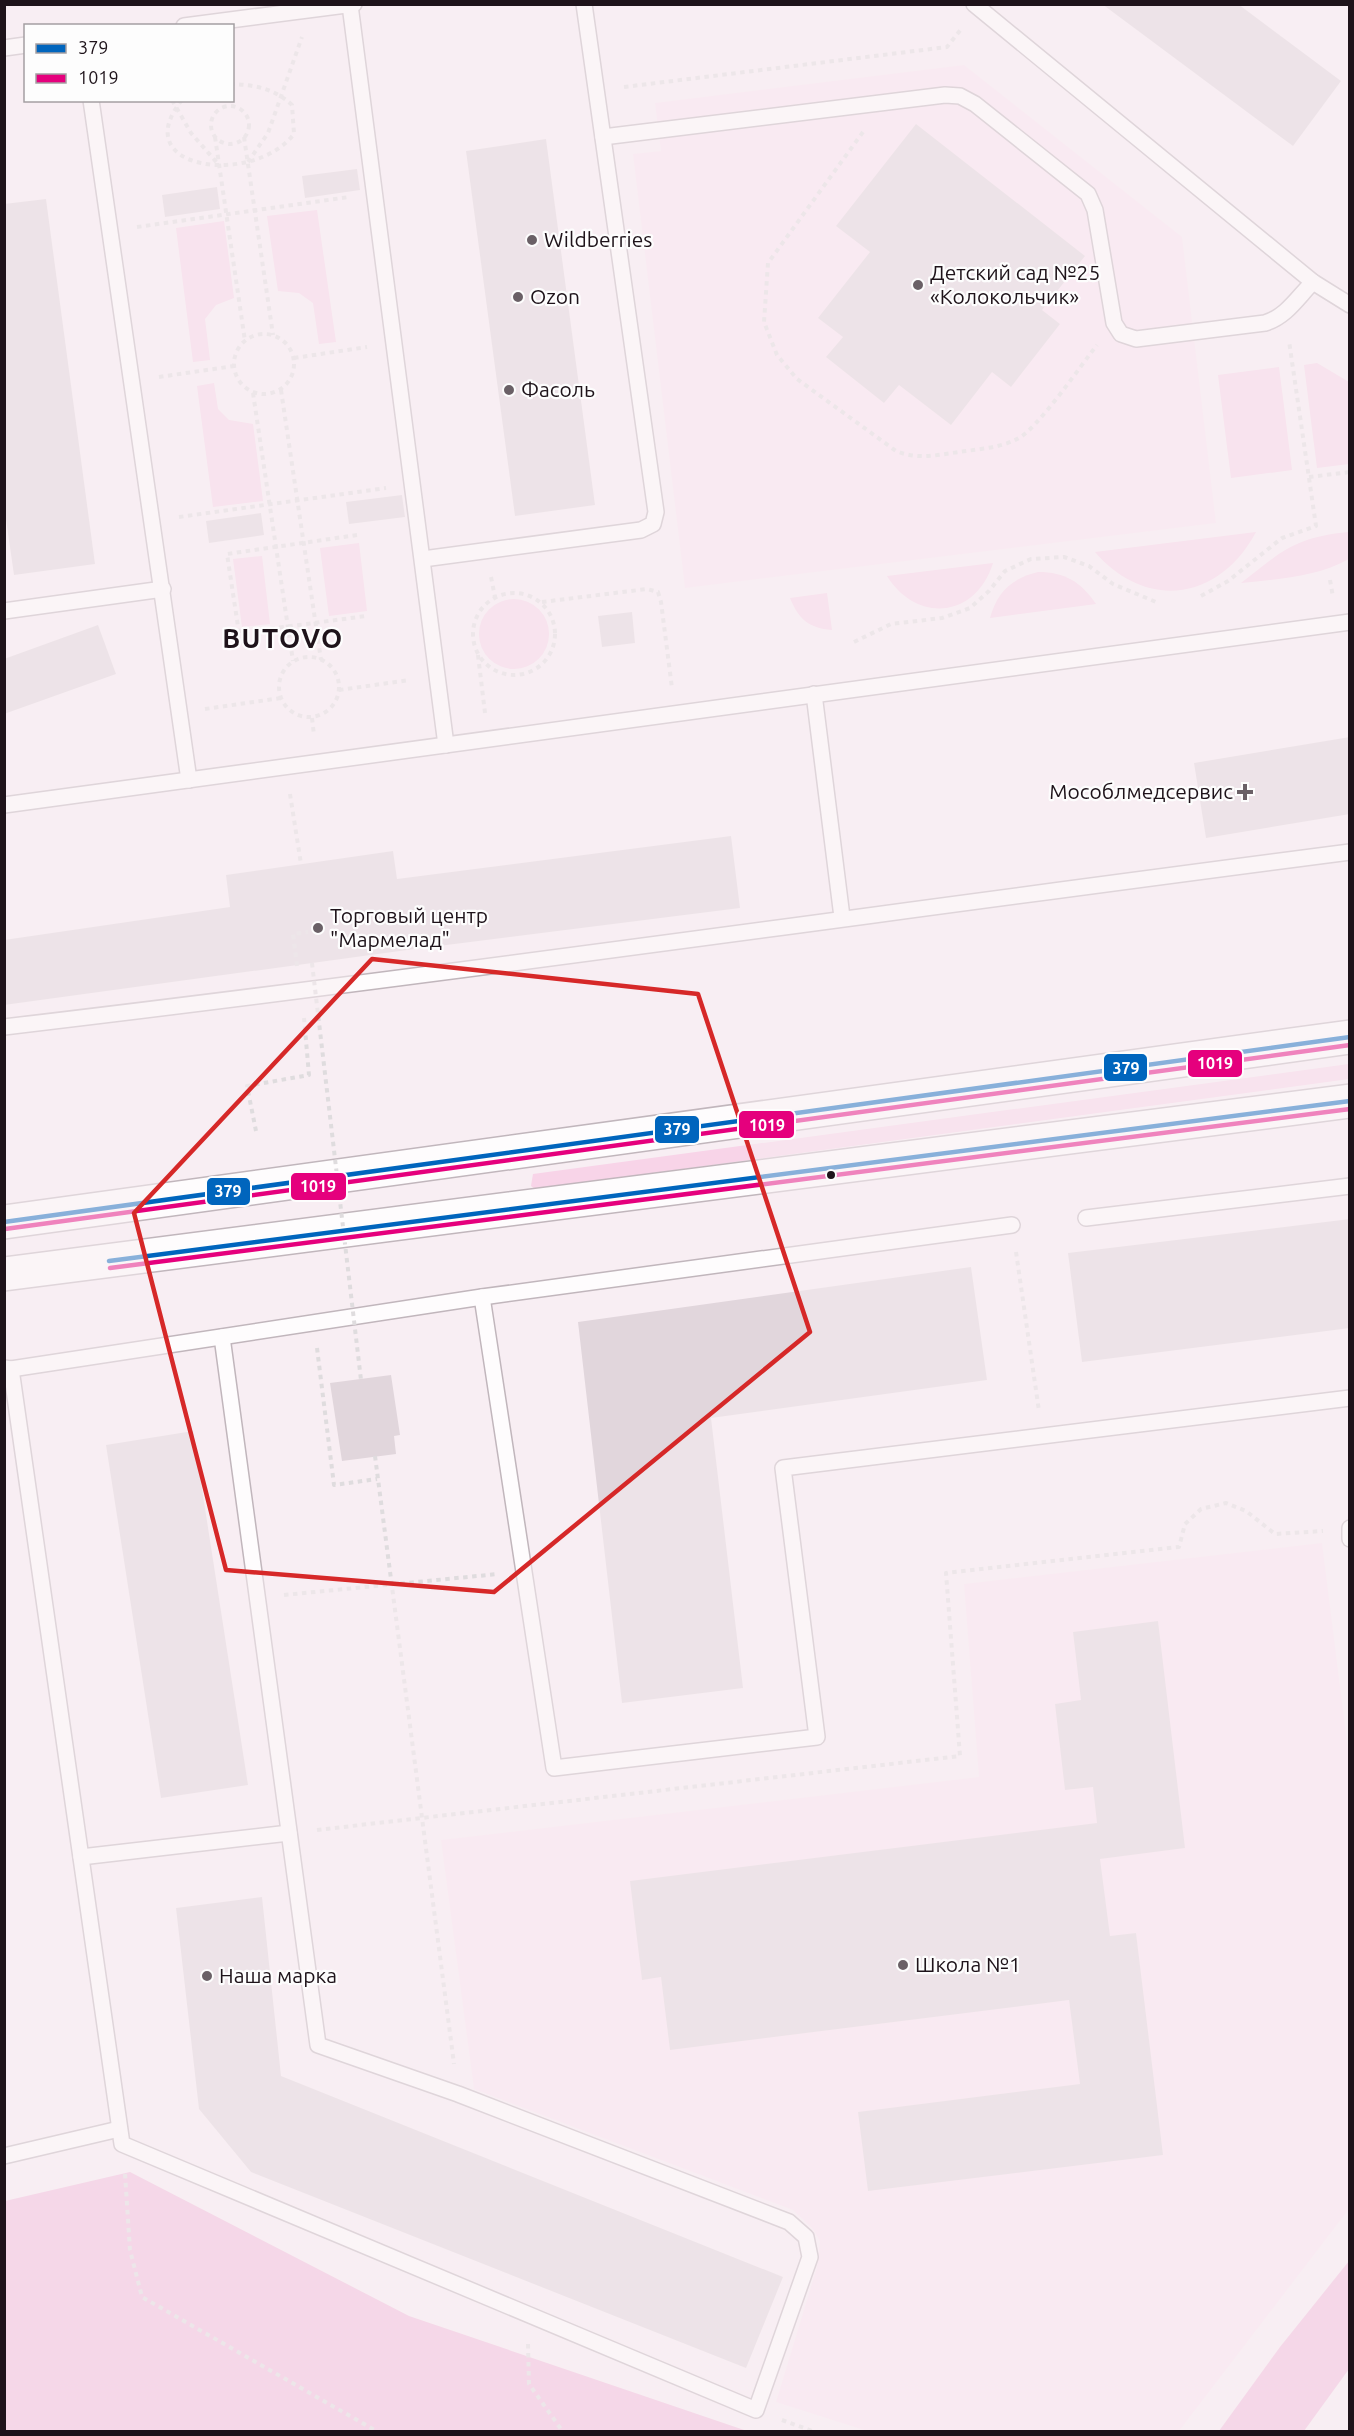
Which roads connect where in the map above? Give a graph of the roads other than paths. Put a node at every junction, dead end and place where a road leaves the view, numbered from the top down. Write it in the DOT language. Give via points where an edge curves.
graph roads {
  1 [pos="584,4"];
  2 [pos="352,5"];
  3 [pos="976,7"];
  4 [pos="200,24"];
  5 [pos="24,45"];
  6 [pos="4,48"];
  7 [pos="91,102"];
  8 [pos="603,136"];
  9 [pos="1312,282"];
  10 [pos="1350,305"];
  11 [pos="423,559"];
  12 [pos="163,590"];
  13 [pos="4,611"];
  14 [pos="1350,622"];
  15 [pos="814,694"];
  16 [pos="446,745"];
  17 [pos="189,780"];
  18 [pos="4,805"];
  19 [pos="1350,852"];
  20 [pos="842,917"];
  21 [pos="4,1027"];
  22 [pos="1350,1037"];
  23 [pos="1350,1101"];
  24 [pos="1350,1186"];
  25 [pos="1086,1218"];
  26 [pos="4,1221"];
  27 [pos="1012,1225"];
  28 [pos="4,1274"];
  29 [pos="483,1297"];
  30 [pos="222,1338"];
  31 [pos="8,1368"];
  32 [pos="1350,1398"];
  33 [pos="289,1833"];
  34 [pos="81,1857"];
  35 [pos="121,2136"];
  36 [pos="4,2156"];
  1 -- 8 [label="lane"];
  2 -- 4 [label="lane"];
  2 -- 11 [label="lane"];
  3 -- 9 [label="lane"];
  5 -- 6 [label="lane"];
  7 -- 12 [label="lane"];
  8 -- 9 [label="lane" via="960,96 1088,194 1095,210 1114,323 1121,334 1136,339 1265,323 1276,320"];
  8 -- 11 [label="lane" via="656,512 653,524 641,530"];
  9 -- 10 [label="lane"];
  11 -- 16 [label="lane"];
  12 -- 13 [label="lane"];
  12 -- 17 [label="lane"];
  14 -- 15 [label="lane"];
  15 -- 16 [label="lane"];
  15 -- 20 [label="lane"];
  16 -- 17 [label="lane"];
  17 -- 18 [label="lane"];
  19 -- 20 [label="lane"];
  20 -- 21 [label="lane" via="301,992"];
  22 -- 26 [label="main road"];
  23 -- 28 [label="main road"];
  24 -- 25 [label="lane"];
  27 -- 29 [label="lane"];
  29 -- 30 [label="lane"];
  29 -- 32 [label="lane" via="554,1768 817,1737 783,1468"];
  30 -- 31 [label="lane"];
  30 -- 33 [label="lane"];
  31 -- 34 [label="lane"];
  33 -- 34 [label="lane"];
  33 -- 35 [label="lane" via="318,2045 458,2094 789,2222 806,2237 810,2257 756,2410 530,2316"];
  34 -- 35 [label="lane"];
  35 -- 36 [label="lane"];
}
